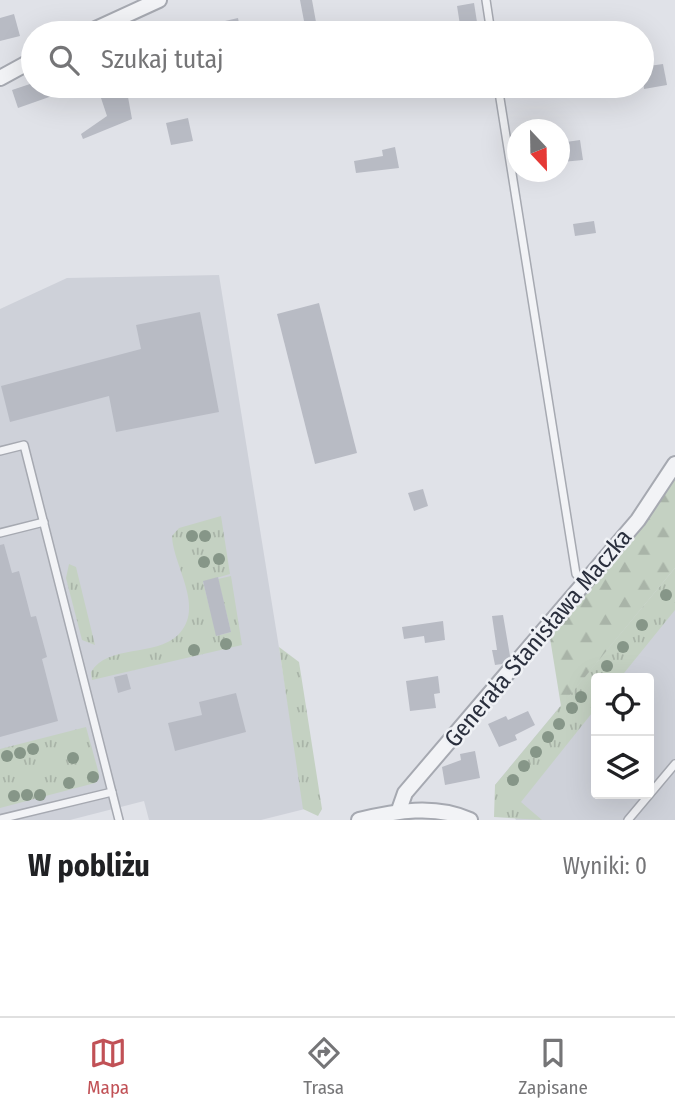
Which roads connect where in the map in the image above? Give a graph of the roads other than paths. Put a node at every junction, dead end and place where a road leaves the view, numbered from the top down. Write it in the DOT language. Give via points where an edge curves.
graph roads {
  1 [pos="159,0"];
  2 [pos="486,0"];
  3 [pos="113,21"];
  4 [pos="489,21"];
  5 [pos="21,67"];
  6 [pos="0,78"];
  7 [pos="500,98"];
  8 [pos="0,451"];
  9 [pos="675,464"];
  10 [pos="44,522"];
  11 [pos="0,533"];
  12 [pos="585,583"];
  13 [pos="675,764"];
  14 [pos="112,792"];
  15 [pos="400,810"];
  16 [pos="0,819"];
  17 [pos="119,820"];
  18 [pos="359,820"];
  19 [pos="470,820"];
  20 [pos="628,820"];
  1 -- 3 [label="street"];
  2 -- 4 [label="lane"];
  5 -- 6 [label="street"];
  7 -- 12 [label="lane" via="576,574"];
  8 -- 10 [label="lane" via="24,445"];
  9 -- 12 [label="street, Generała Stanisława Maczka" via="638,520"];
  10 -- 11 [label="lane"];
  10 -- 14 [label="lane"];
  12 -- 15 [label="street, Generała Stanisława Maczka" via="405,793"];
  13 -- 20 [label="lane"];
  14 -- 16 [label="lane"];
  14 -- 17 [label="lane"];
  15 -- 18 [label="street"];
  15 -- 19 [label="street"];
}
